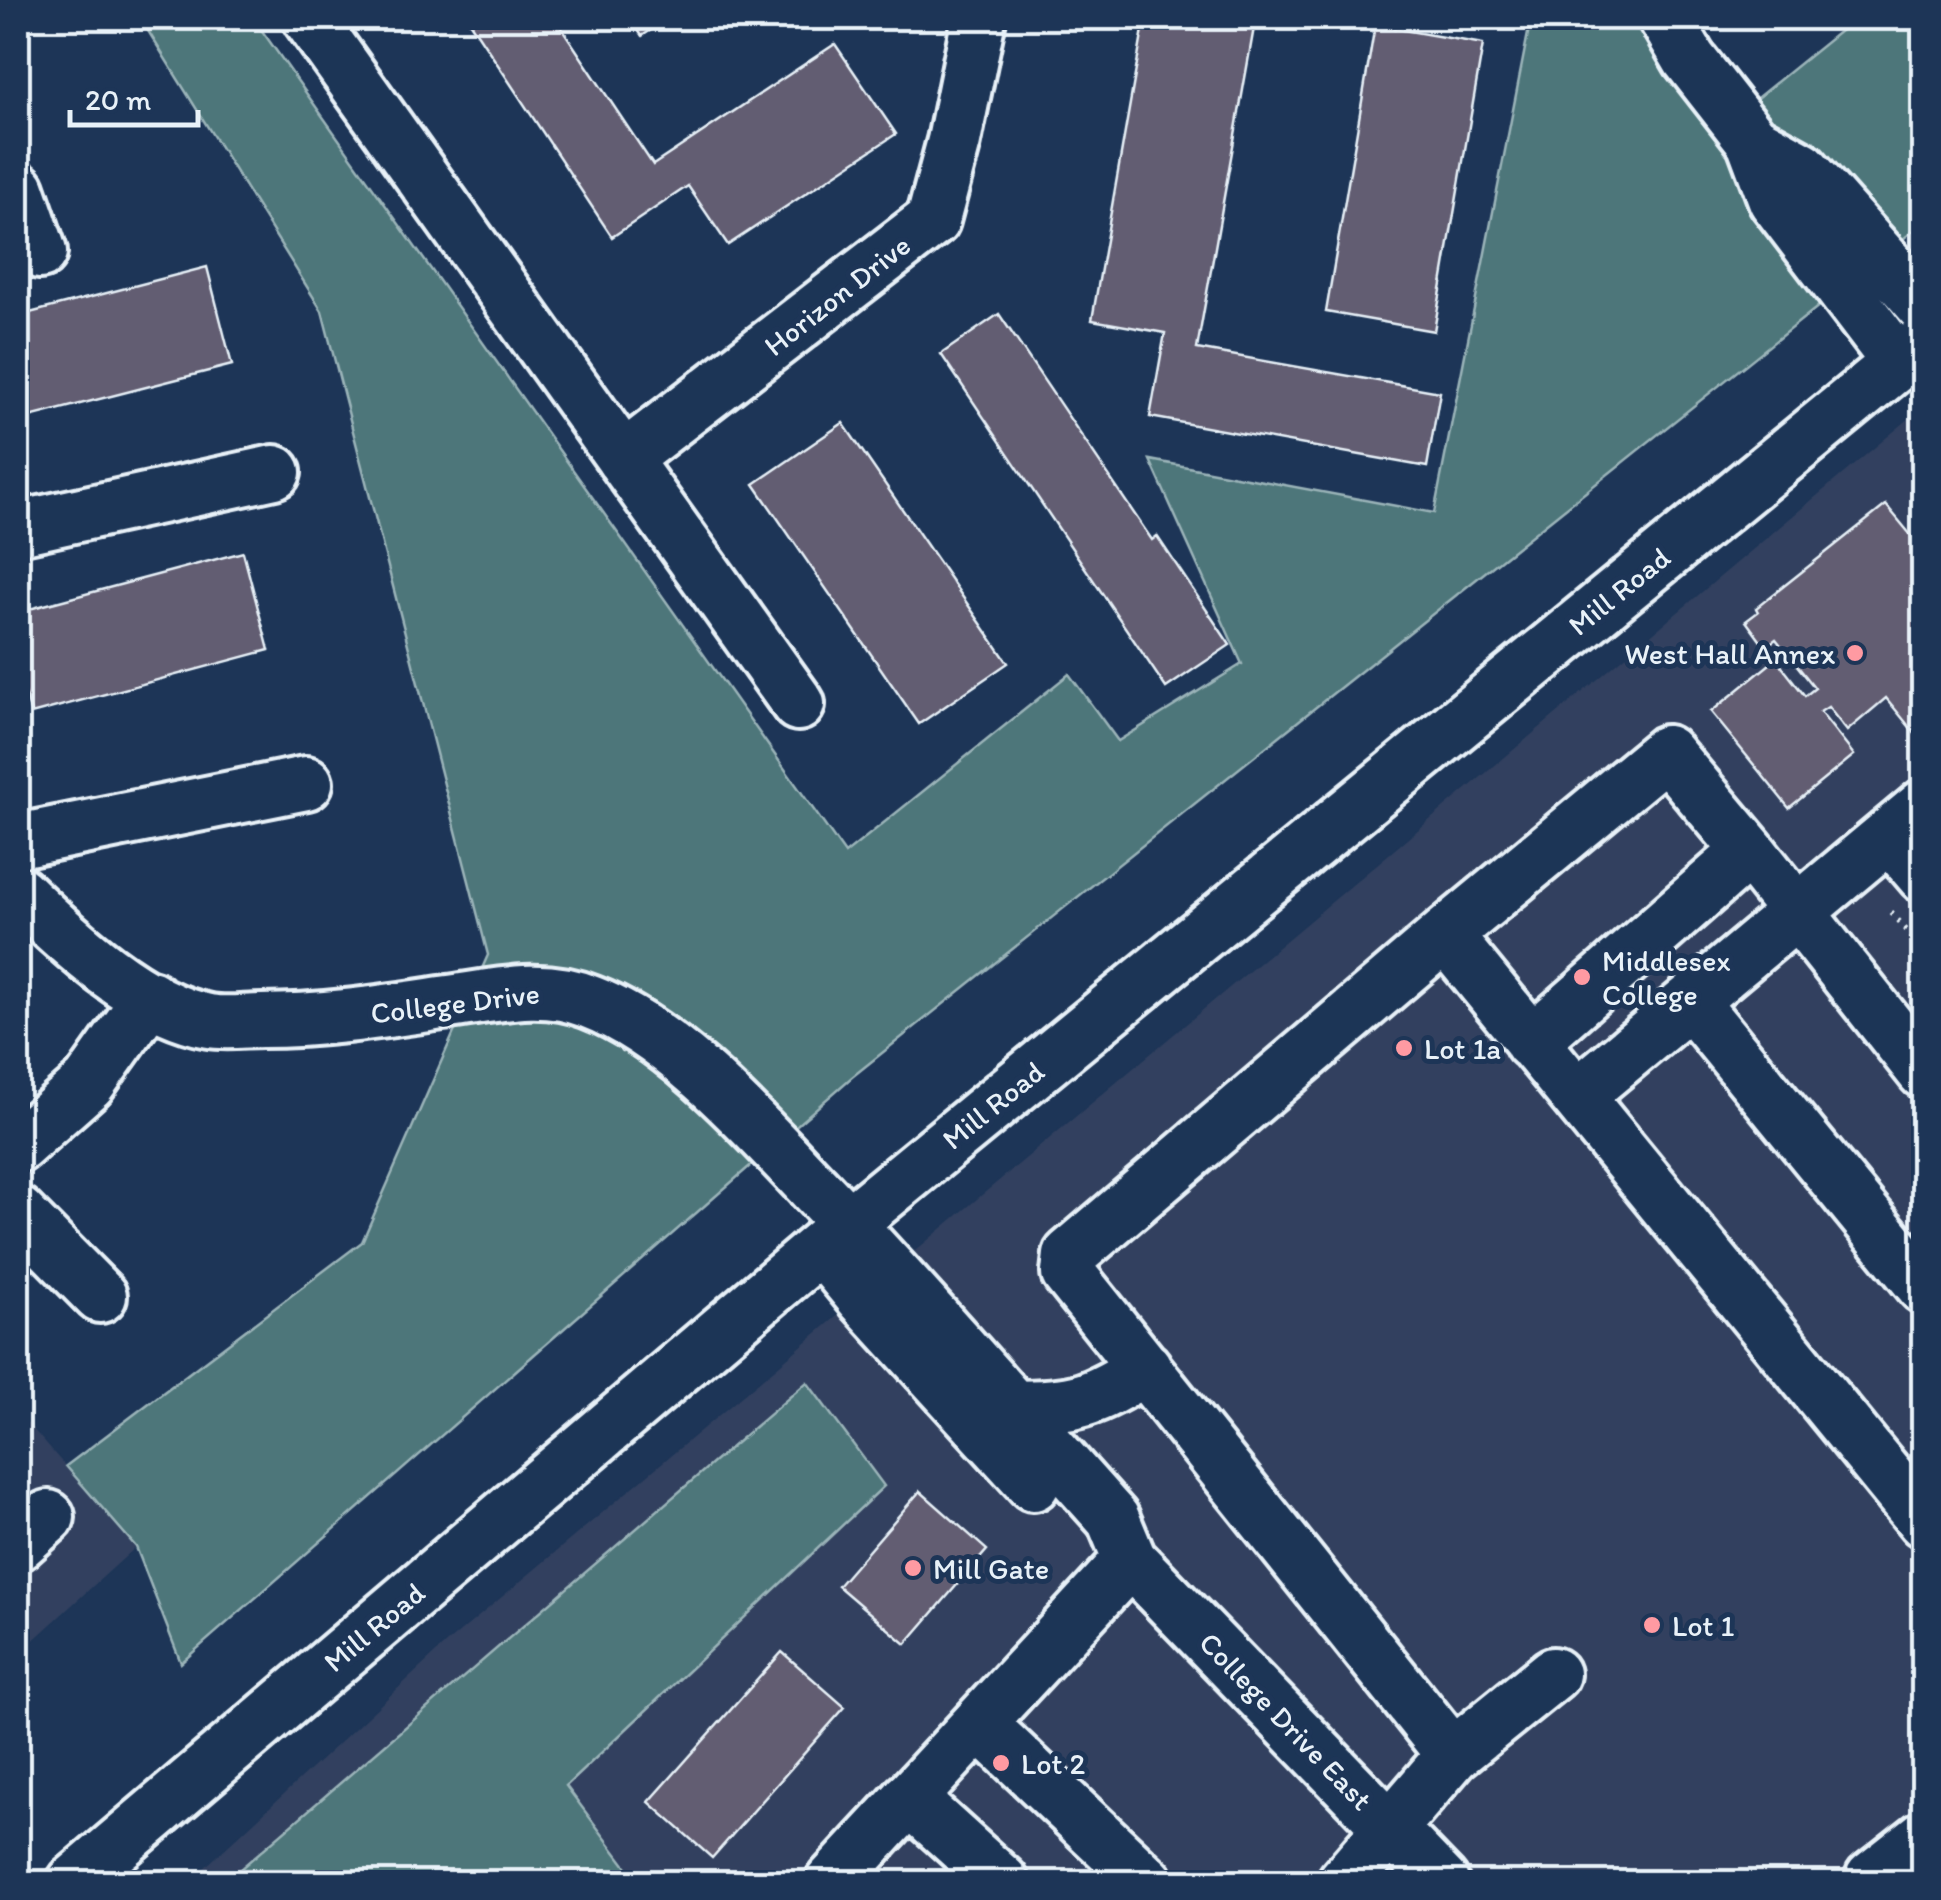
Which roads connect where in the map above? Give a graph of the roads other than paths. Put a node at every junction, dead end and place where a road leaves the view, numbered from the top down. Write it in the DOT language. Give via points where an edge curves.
graph roads {
  1 [pos="309,18"];
  2 [pos="979,18"];
  3 [pos="1665,18"];
  4 [pos="1753,141"];
  5 [pos="18,190"];
  6 [pos="40,252"];
  7 [pos="1924,306"];
  8 [pos="1911,352"];
  9 [pos="623,459"];
  10 [pos="274,472"];
  11 [pos="18,528"];
  12 [pos="798,704"];
  13 [pos="306,783"];
  14 [pos="1906,821"];
  15 [pos="18,841"];
  16 [pos="1749,851"];
  17 [pos="1902,888"];
  18 [pos="18,892"];
  19 [pos="1796,914"];
  20 [pos="1445,935"];
  21 [pos="150,997"];
  22 [pos="1690,1002"];
  23 [pos="1531,1042"];
  24 [pos="1924,1072"];
  25 [pos="1576,1096"];
  26 [pos="18,1146"];
  27 [pos="18,1213"];
  28 [pos="834,1235"];
  29 [pos="1924,1287"];
  30 [pos="100,1296"];
  31 [pos="1145,1368"];
  32 [pos="1012,1406"];
  33 [pos="1058,1485"];
  34 [pos="1924,1521"];
  35 [pos="1130,1560"];
  36 [pos="1553,1674"];
  37 [pos="979,1724"];
  38 [pos="1453,1755"];
  39 [pos="909,1798"];
  40 [pos="1391,1830"];
  41 [pos="1924,1837"];
  42 [pos="1872,1878"];
  43 [pos="74,1882"];
  44 [pos="832,1882"];
  45 [pos="1002,1882"];
  46 [pos="1148,1882"];
  47 [pos="1344,1882"];
  48 [pos="1442,1882"];
  1 -- 9 [label="street"];
  2 -- 9 [label="street, Horizon Drive" via="934,220"];
  3 -- 4 [label="street"];
  4 -- 7 [label="street" via="1802,168"];
  4 -- 8 [label="street" via="1775,200"];
  5 -- 6 [label="street"];
  8 -- 28 [label="street, Mill Road"];
  9 -- 12 [label="street"];
  10 -- 11 [label="street"];
  13 -- 15 [label="street"];
  14 -- 17 [label="street"];
  14 -- 19 [label="street"];
  16 -- 19 [label="street"];
  16 -- 20 [label="street" via="1666,752"];
  16 -- 23 [label="street"];
  18 -- 21 [label="street, College Drive" via="54,928"];
  19 -- 22 [label="street"];
  19 -- 24 [label="street"];
  20 -- 23 [label="street"];
  20 -- 31 [label="street" via="1070,1254 1068,1273"];
  21 -- 26 [label="street" via="88,1083"];
  21 -- 28 [label="street, College Drive" via="210,1021 321,1021 556,990 593,1002 635,1024 725,1094"];
  22 -- 25 [label="street"];
  22 -- 29 [label="street"];
  23 -- 25 [label="street"];
  25 -- 34 [label="street"];
  27 -- 30 [label="street"];
  28 -- 32 [label="street, College Drive East"];
  28 -- 33 [label="street, College Drive East" via="864,1299"];
  28 -- 43 [label="street, Mill Road"];
  31 -- 32 [label="street" via="1103,1395 1076,1403"];
  31 -- 38 [label="street"];
  32 -- 33 [label="street, College Drive East"];
  33 -- 35 [label="street, College Drive East" via="1113,1519"];
  35 -- 37 [label="street"];
  35 -- 40 [label="street, College Drive East"];
  36 -- 38 [label="street"];
  37 -- 39 [label="street"];
  37 -- 46 [label="street"];
  38 -- 40 [label="street"];
  39 -- 44 [label="street"];
  39 -- 45 [label="street"];
  40 -- 47 [label="street"];
  40 -- 48 [label="street, College Drive East"];
  41 -- 42 [label="street"];
}
